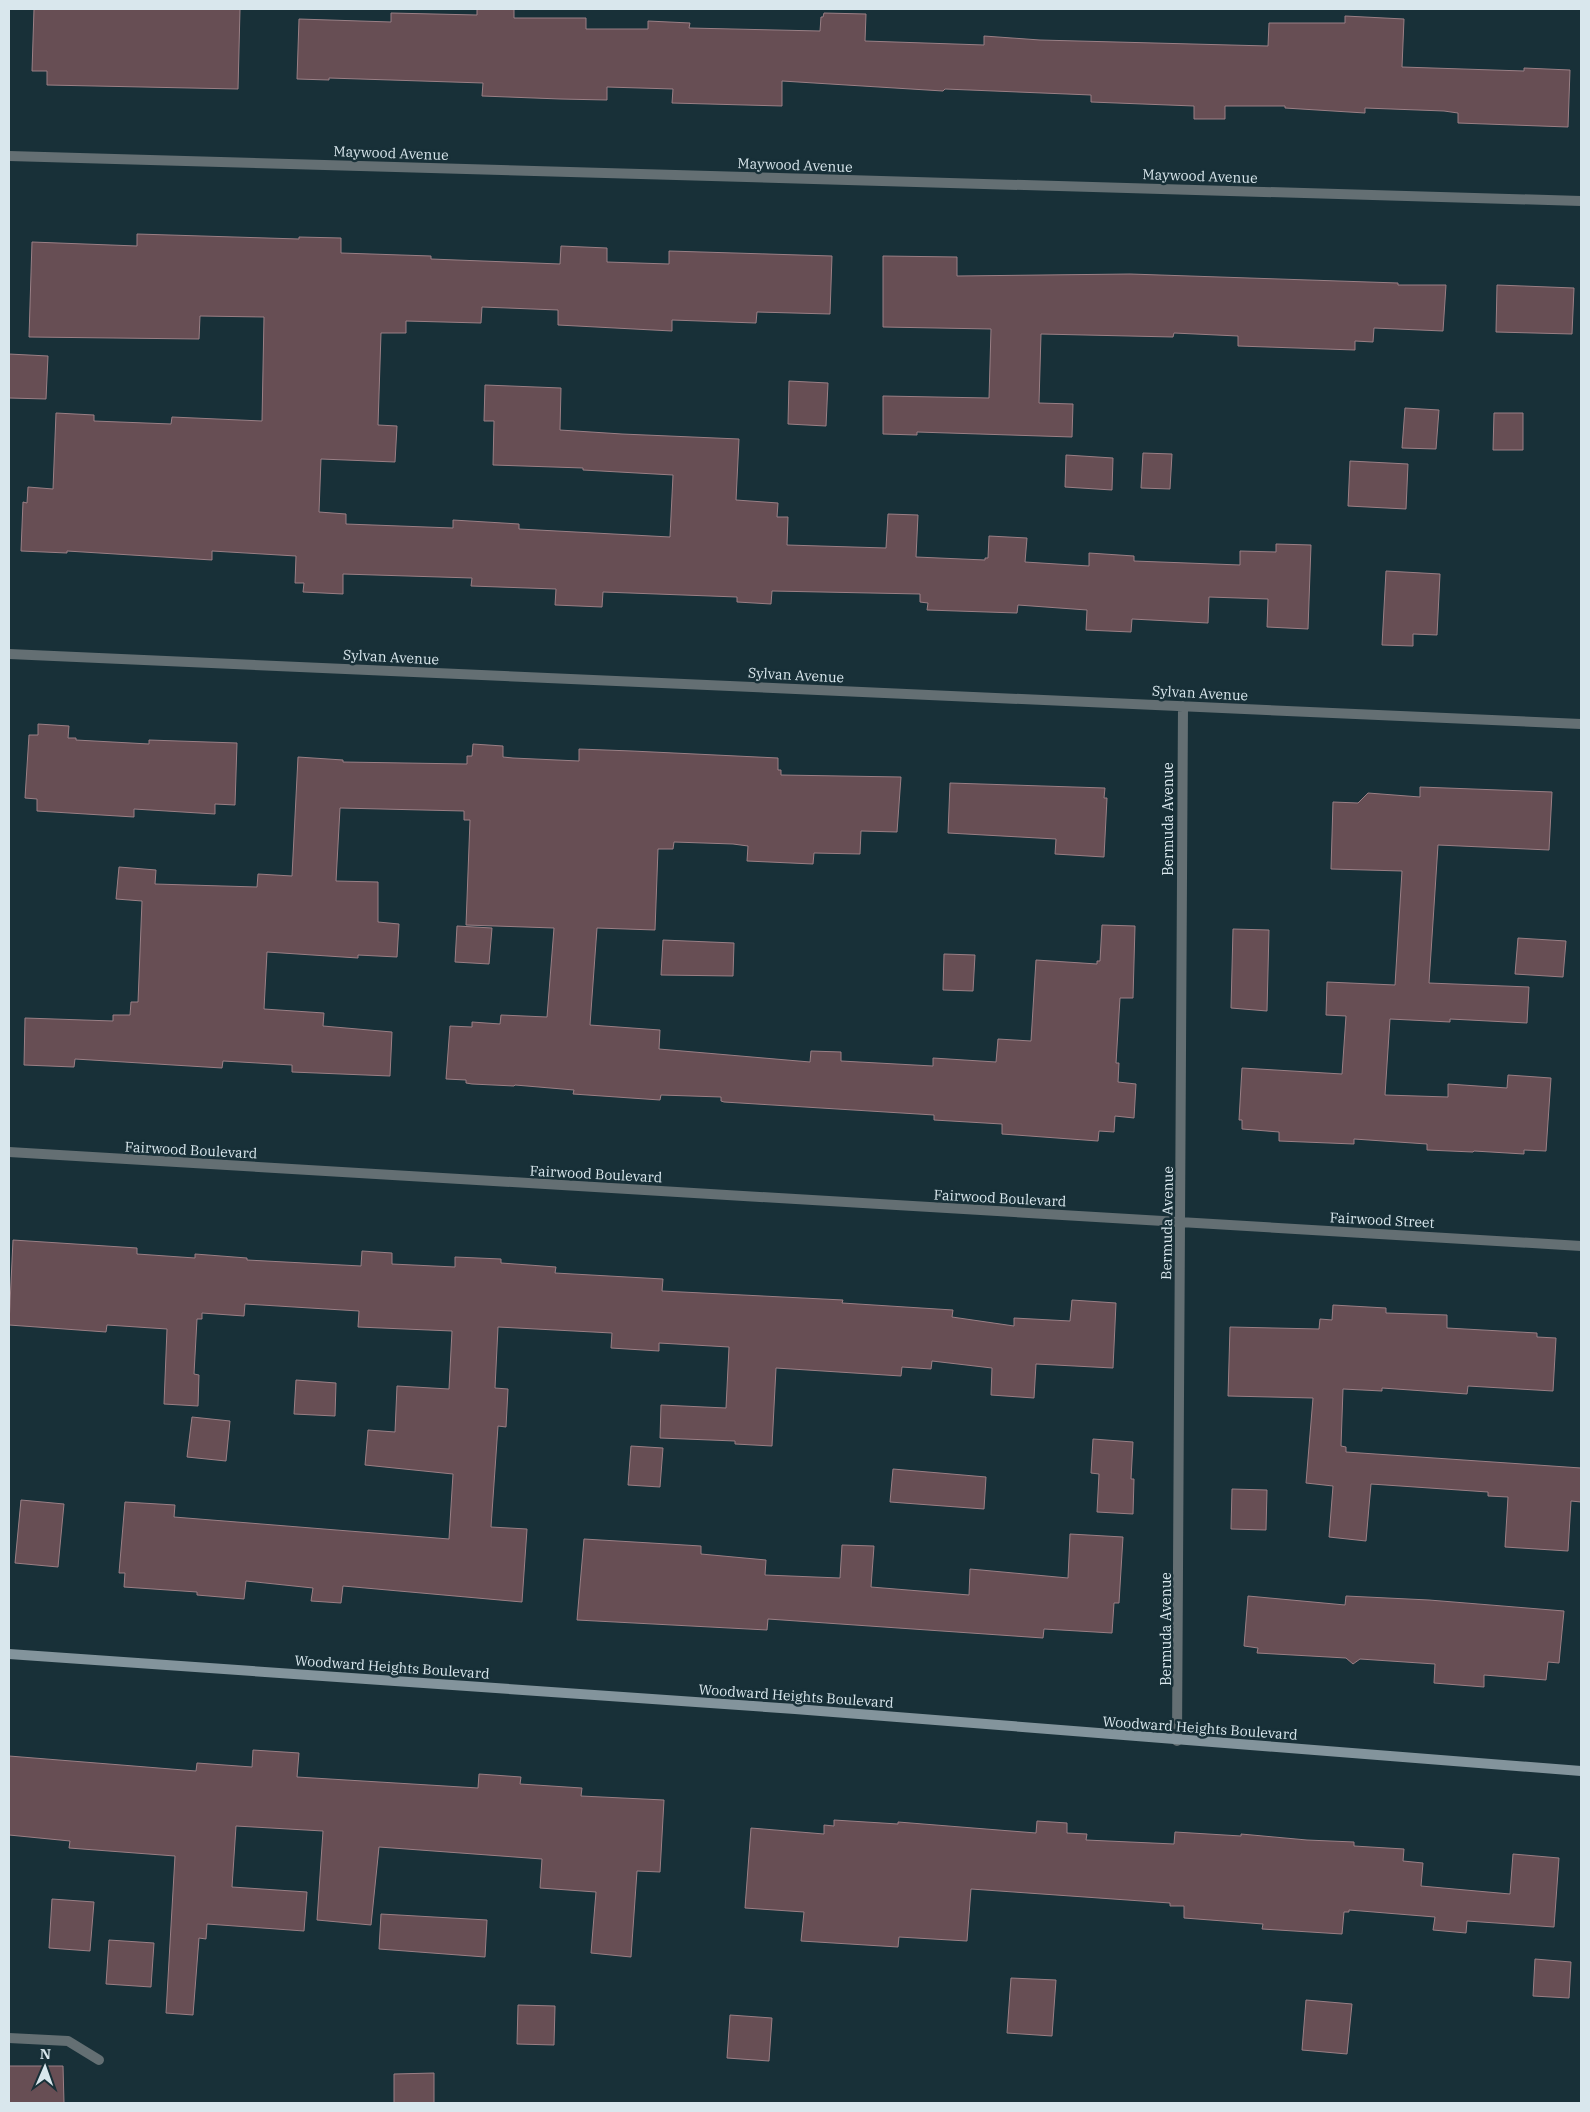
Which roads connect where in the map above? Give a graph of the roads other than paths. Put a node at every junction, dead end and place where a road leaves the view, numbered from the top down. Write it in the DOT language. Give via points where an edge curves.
graph roads {
  1 [pos="9,156"];
  2 [pos="1581,201"];
  3 [pos="9,654"];
  4 [pos="1183,706"];
  5 [pos="1581,724"];
  6 [pos="9,1152"];
  7 [pos="1181,1222"];
  8 [pos="1581,1246"];
  9 [pos="9,1654"];
  10 [pos="1178,1741"];
  11 [pos="1581,1771"];
  12 [pos="9,2038"];
  13 [pos="99,2060"];
  1 -- 2 [label="street, Maywood Avenue"];
  3 -- 4 [label="street, Sylvan Avenue"];
  4 -- 5 [label="street, Sylvan Avenue"];
  4 -- 7 [label="street, Bermuda Avenue"];
  6 -- 7 [label="street, Fairwood Boulevard"];
  7 -- 8 [label="street, Fairwood Street"];
  7 -- 10 [label="street, Bermuda Avenue"];
  9 -- 10 [label="street, Woodward Heights Boulevard" via="775,1708"];
  10 -- 11 [label="street, Woodward Heights Boulevard"];
  12 -- 13 [label="street" via="68,2041"];
}
